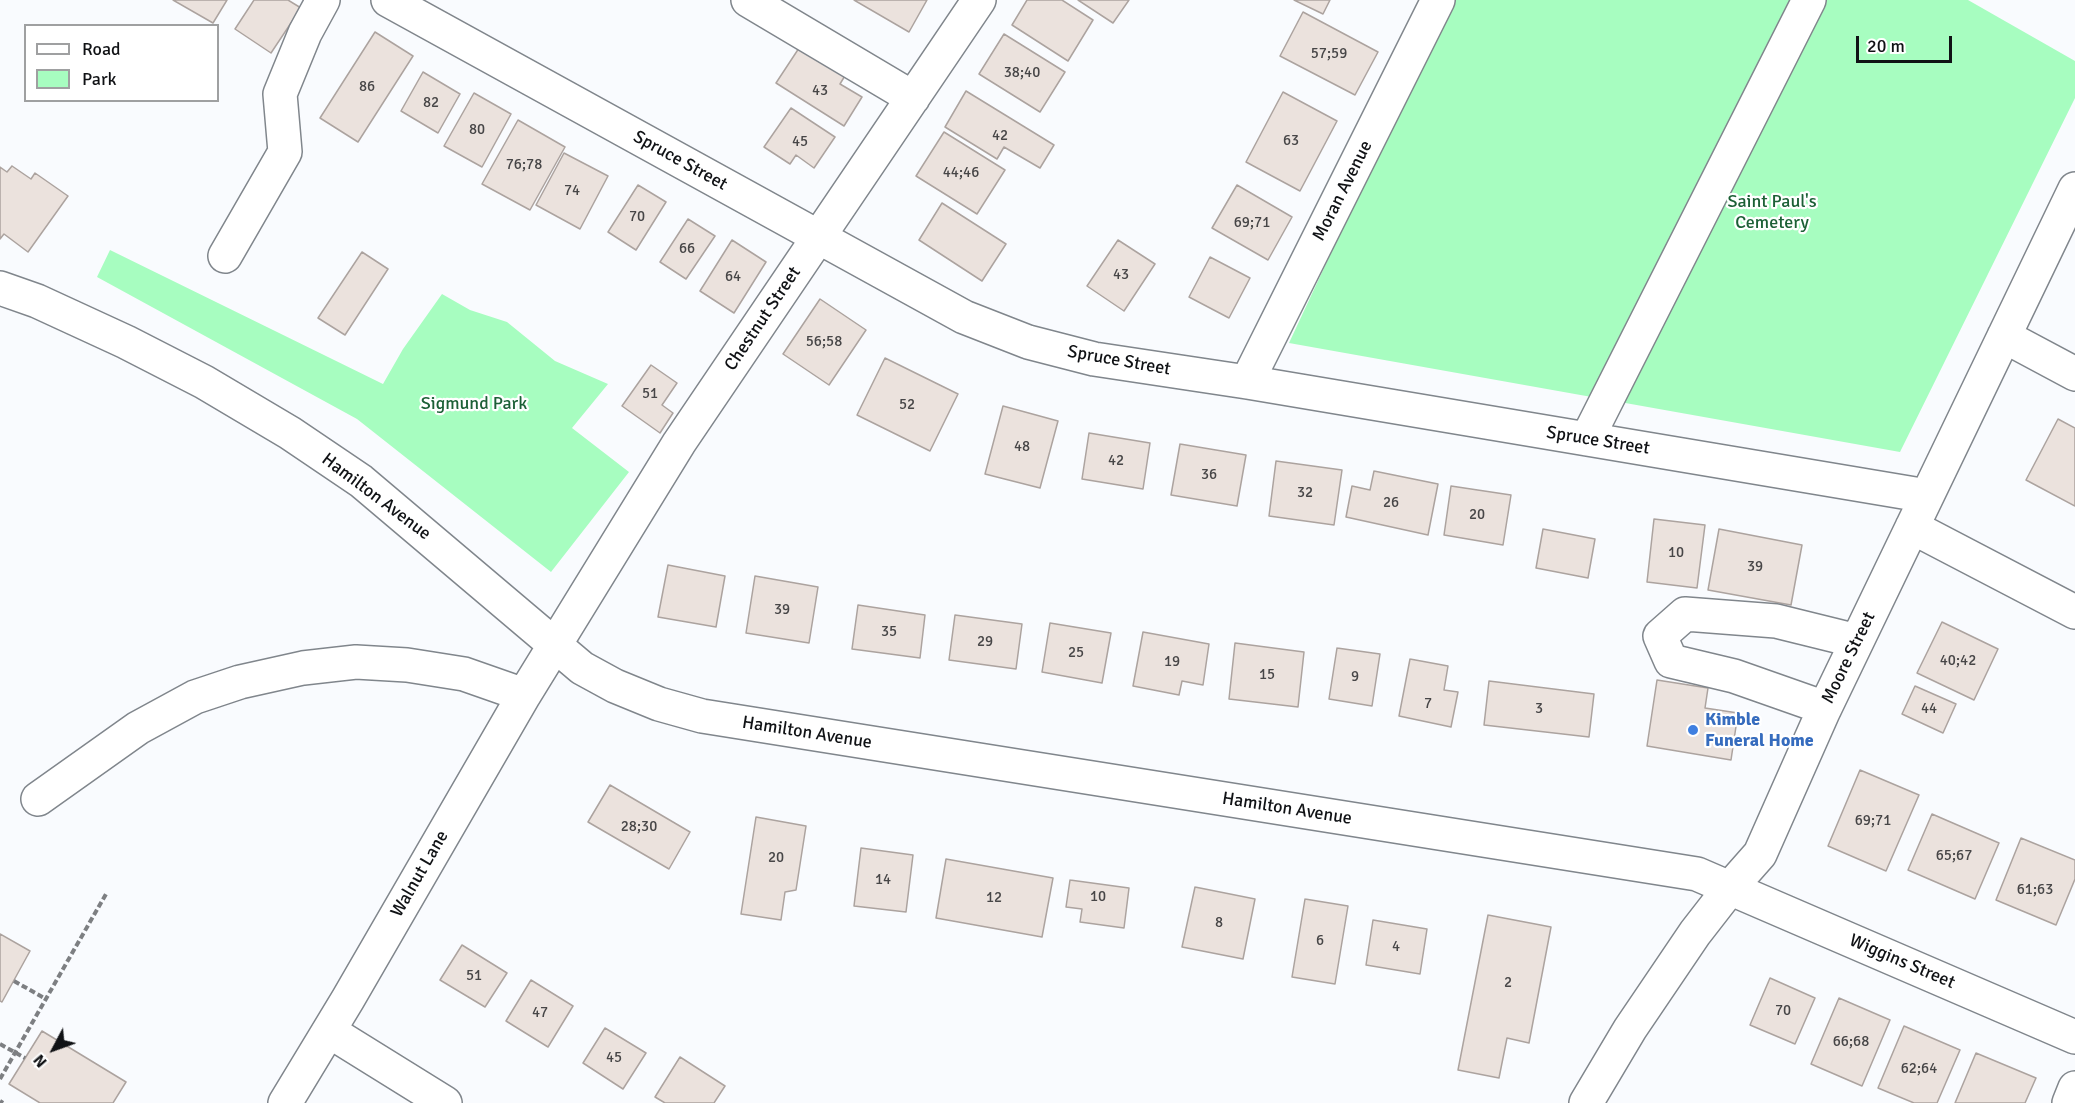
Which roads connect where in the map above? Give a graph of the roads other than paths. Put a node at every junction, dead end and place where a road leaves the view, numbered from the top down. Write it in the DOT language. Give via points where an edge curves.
graph roads {
  1 [pos="323,0"];
  2 [pos="388,0"];
  3 [pos="748,0"];
  4 [pos="980,0"];
  5 [pos="1438,0"];
  6 [pos="1809,0"];
  7 [pos="913,98"];
  8 [pos="2075,189"];
  9 [pos="818,238"];
  10 [pos="225,256"];
  11 [pos="0,288"];
  12 [pos="2004,336"];
  13 [pos="2075,374"];
  14 [pos="1247,382"];
  15 [pos="1587,439"];
  16 [pos="1927,496"];
  17 [pos="1912,527"];
  18 [pos="2075,612"];
  19 [pos="1857,641"];
  20 [pos="555,645"];
  21 [pos="524,695"];
  22 [pos="1825,708"];
  23 [pos="38,800"];
  24 [pos="1730,888"];
  25 [pos="329,1031"];
  26 [pos="2075,1037"];
  27 [pos="2075,1088"];
  28 [pos="285,1103"];
  29 [pos="445,1103"];
  30 [pos="1586,1103"];
  31 [pos="2069,1103"];
  1 -- 10 [label="street" via="280,94 285,152"];
  2 -- 9 [label="street, Spruce Street"];
  3 -- 7 [label="street"];
  4 -- 7 [label="street, Chestnut Street"];
  5 -- 14 [label="street, Moran Avenue"];
  6 -- 15 [label="street"];
  7 -- 9 [label="street, Chestnut Street"];
  8 -- 12 [label="street, Moore Street"];
  9 -- 14 [label="street, Spruce Street" via="964,317 1028,342 1094,359"];
  9 -- 20 [label="street, Chestnut Street" via="679,443"];
  11 -- 20 [label="street, Hamilton Avenue" via="135,347 290,433 361,481"];
  12 -- 13 [label="street"];
  12 -- 16 [label="street, Moore Street"];
  14 -- 15 [label="street, Spruce Street"];
  15 -- 16 [label="street, Spruce Street"];
  16 -- 17 [label="street, Moore Street"];
  17 -- 18 [label="street"];
  17 -- 19 [label="street, Moore Street"];
  19 -- 22 [label="street, Moore Street"];
  19 -- 22 [label="street" via="1776,621 1685,614 1660,636 1671,661 1734,676"];
  20 -- 21 [label="street, Walnut Lane"];
  20 -- 24 [label="street, Hamilton Avenue" via="582,668 615,686 702,716 1697,874"];
  21 -- 23 [label="street" via="464,674 407,665 356,663 303,668 195,697 138,728"];
  21 -- 25 [label="street, Walnut Lane"];
  22 -- 24 [label="street, Moore Street" via="1760,854"];
  24 -- 26 [label="street, Wiggins Street"];
  24 -- 30 [label="street, Moore Street" via="1630,1029"];
  25 -- 28 [label="street, Walnut Lane"];
  25 -- 29 [label="street"];
  27 -- 31 [label="street"];
}
